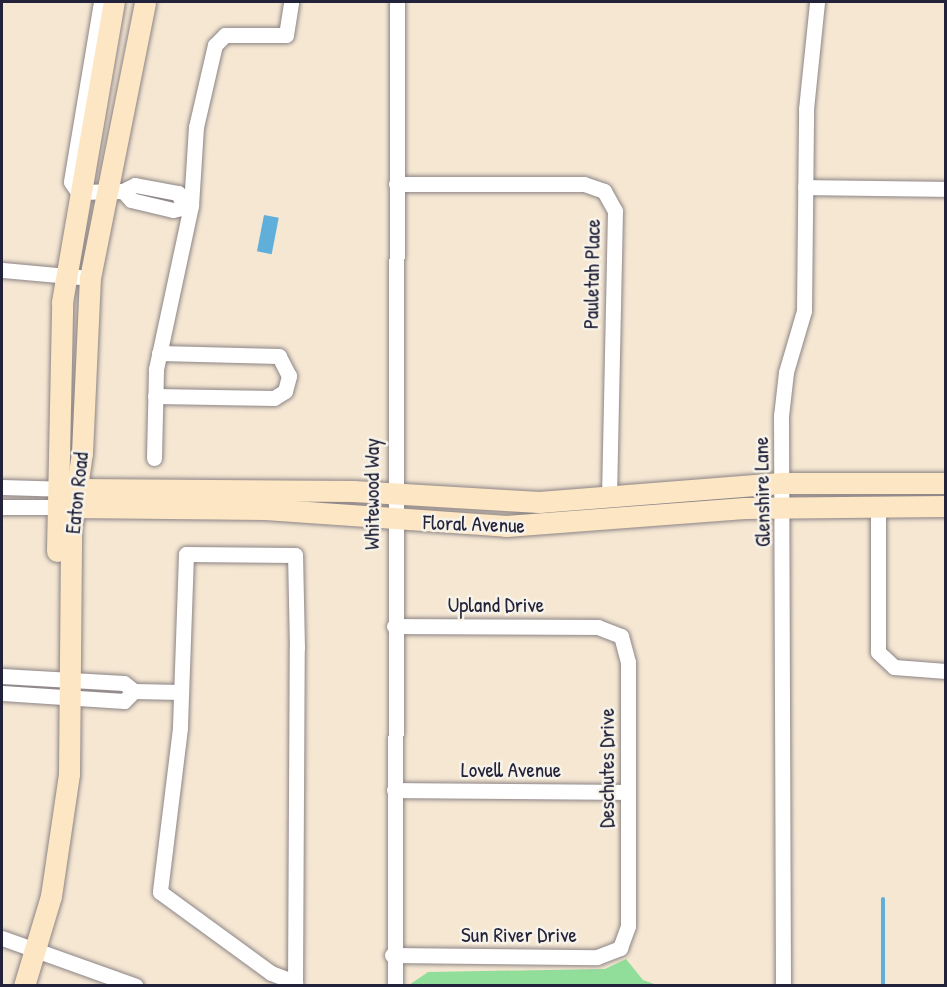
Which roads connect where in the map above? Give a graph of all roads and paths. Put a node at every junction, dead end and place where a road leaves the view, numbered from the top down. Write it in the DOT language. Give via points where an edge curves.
graph roads {
  1 [pos="102,2"];
  2 [pos="114,2"];
  3 [pos="145,2"];
  4 [pos="291,2"];
  5 [pos="397,2"];
  6 [pos="818,2"];
  7 [pos="396,184"];
  8 [pos="805,187"];
  9 [pos="945,189"];
  10 [pos="78,192"];
  11 [pos="116,192"];
  12 [pos="187,205"];
  13 [pos="2,270"];
  14 [pos="65,275"];
  15 [pos="90,278"];
  16 [pos="159,353"];
  17 [pos="155,396"];
  18 [pos="153,458"];
  19 [pos="783,483"];
  20 [pos="945,483"];
  21 [pos="2,488"];
  22 [pos="393,494"];
  23 [pos="65,498"];
  24 [pos="609,498"];
  25 [pos="945,506"];
  26 [pos="2,507"];
  27 [pos="783,507"];
  28 [pos="878,507"];
  29 [pos="393,520"];
  30 [pos="394,626"];
  31 [pos="598,627"];
  32 [pos="945,670"];
  33 [pos="2,676"];
  34 [pos="64,687"];
  35 [pos="182,692"];
  36 [pos="2,693"];
  37 [pos="394,790"];
  38 [pos="627,792"];
  39 [pos="628,926"];
  40 [pos="2,938"];
  41 [pos="30,947"];
  42 [pos="392,955"];
  43 [pos="295,984"];
  44 [pos="10,986"];
  45 [pos="24,986"];
  46 [pos="136,986"];
  47 [pos="395,986"];
  48 [pos="783,986"];
  1 -- 10 [label="street, Eaton Road" via="69,176"];
  2 -- 10 [label="street, Eaton Road"];
  3 -- 11 [label="street, Eaton Road"];
  4 -- 12 [label="street" via="286,35 225,35 215,45 196,127"];
  5 -- 7 [label="street, Whitewood Way"];
  6 -- 8 [label="street, Glenshire Lane"];
  7 -- 22 [label="street, Whitewood Way"];
  7 -- 24 [label="street, Pauletah Place" via="584,184 604,191 615,211"];
  8 -- 9 [label="street"];
  8 -- 19 [label="street, Glenshire Lane" via="804,311 783,393"];
  10 -- 11 [label="street"];
  10 -- 14 [label="street, Eaton Road"];
  11 -- 12 [label="street" via="131,200 173,210"];
  11 -- 15 [label="street, Eaton Road"];
  12 -- 16 [label="street"];
  13 -- 14 [label="street"];
  14 -- 15 [label="street"];
  14 -- 23 [label="street, Eaton Road"];
  15 -- 23 [label="street, Eaton Road" via="82,453"];
  16 -- 17 [label="street"];
  16 -- 17 [label="street" via="279,356 289,376 285,391 274,398"];
  17 -- 18 [label="street"];
  19 -- 20 [label="street, Floral Avenue"];
  19 -- 24 [label="street, Floral Avenue"];
  19 -- 27 [label="street, Glenshire Lane"];
  21 -- 23 [label="street, Floral Avenue"];
  22 -- 23 [label="street, Floral Avenue"];
  22 -- 24 [label="street, Floral Avenue" via="501,502"];
  22 -- 29 [label="street, Whitewood Way"];
  23 -- 26 [label="street, Floral Avenue"];
  23 -- 29 [label="street, Floral Avenue"];
  23 -- 34 [label="street, Eaton Road"];
  25 -- 28 [label="street, Floral Avenue"];
  27 -- 28 [label="street, Floral Avenue"];
  27 -- 29 [label="street, Floral Avenue" via="540,526"];
  27 -- 48 [label="street, Glenshire Lane"];
  28 -- 32 [label="street" via="878,652 894,668"];
  29 -- 30 [label="street, Whitewood Way"];
  30 -- 31 [label="street, Upland Drive"];
  30 -- 37 [label="street, Whitewood Way"];
  31 -- 38 [label="street, Deschutes Drive" via="621,636 627,648"];
  33 -- 34 [label="street"];
  34 -- 35 [label="street" via="124,701 134,692"];
  34 -- 36 [label="street"];
  34 -- 41 [label="street, Eaton Road" via="65,816"];
  35 -- 43 [label="street" via="160,892 271,973"];
  35 -- 43 [label="street" via="186,555 295,555"];
  37 -- 38 [label="street, Lovell Avenue"];
  37 -- 42 [label="street, Whitewood Way"];
  38 -- 39 [label="street, Deschutes Drive"];
  39 -- 42 [label="street, Sun River Drive" via="620,948 597,957"];
  40 -- 41 [label="street"];
  41 -- 44 [label="street"];
  41 -- 45 [label="street, Eaton Road"];
  41 -- 46 [label="street"];
  42 -- 47 [label="street, Whitewood Way"];
}
